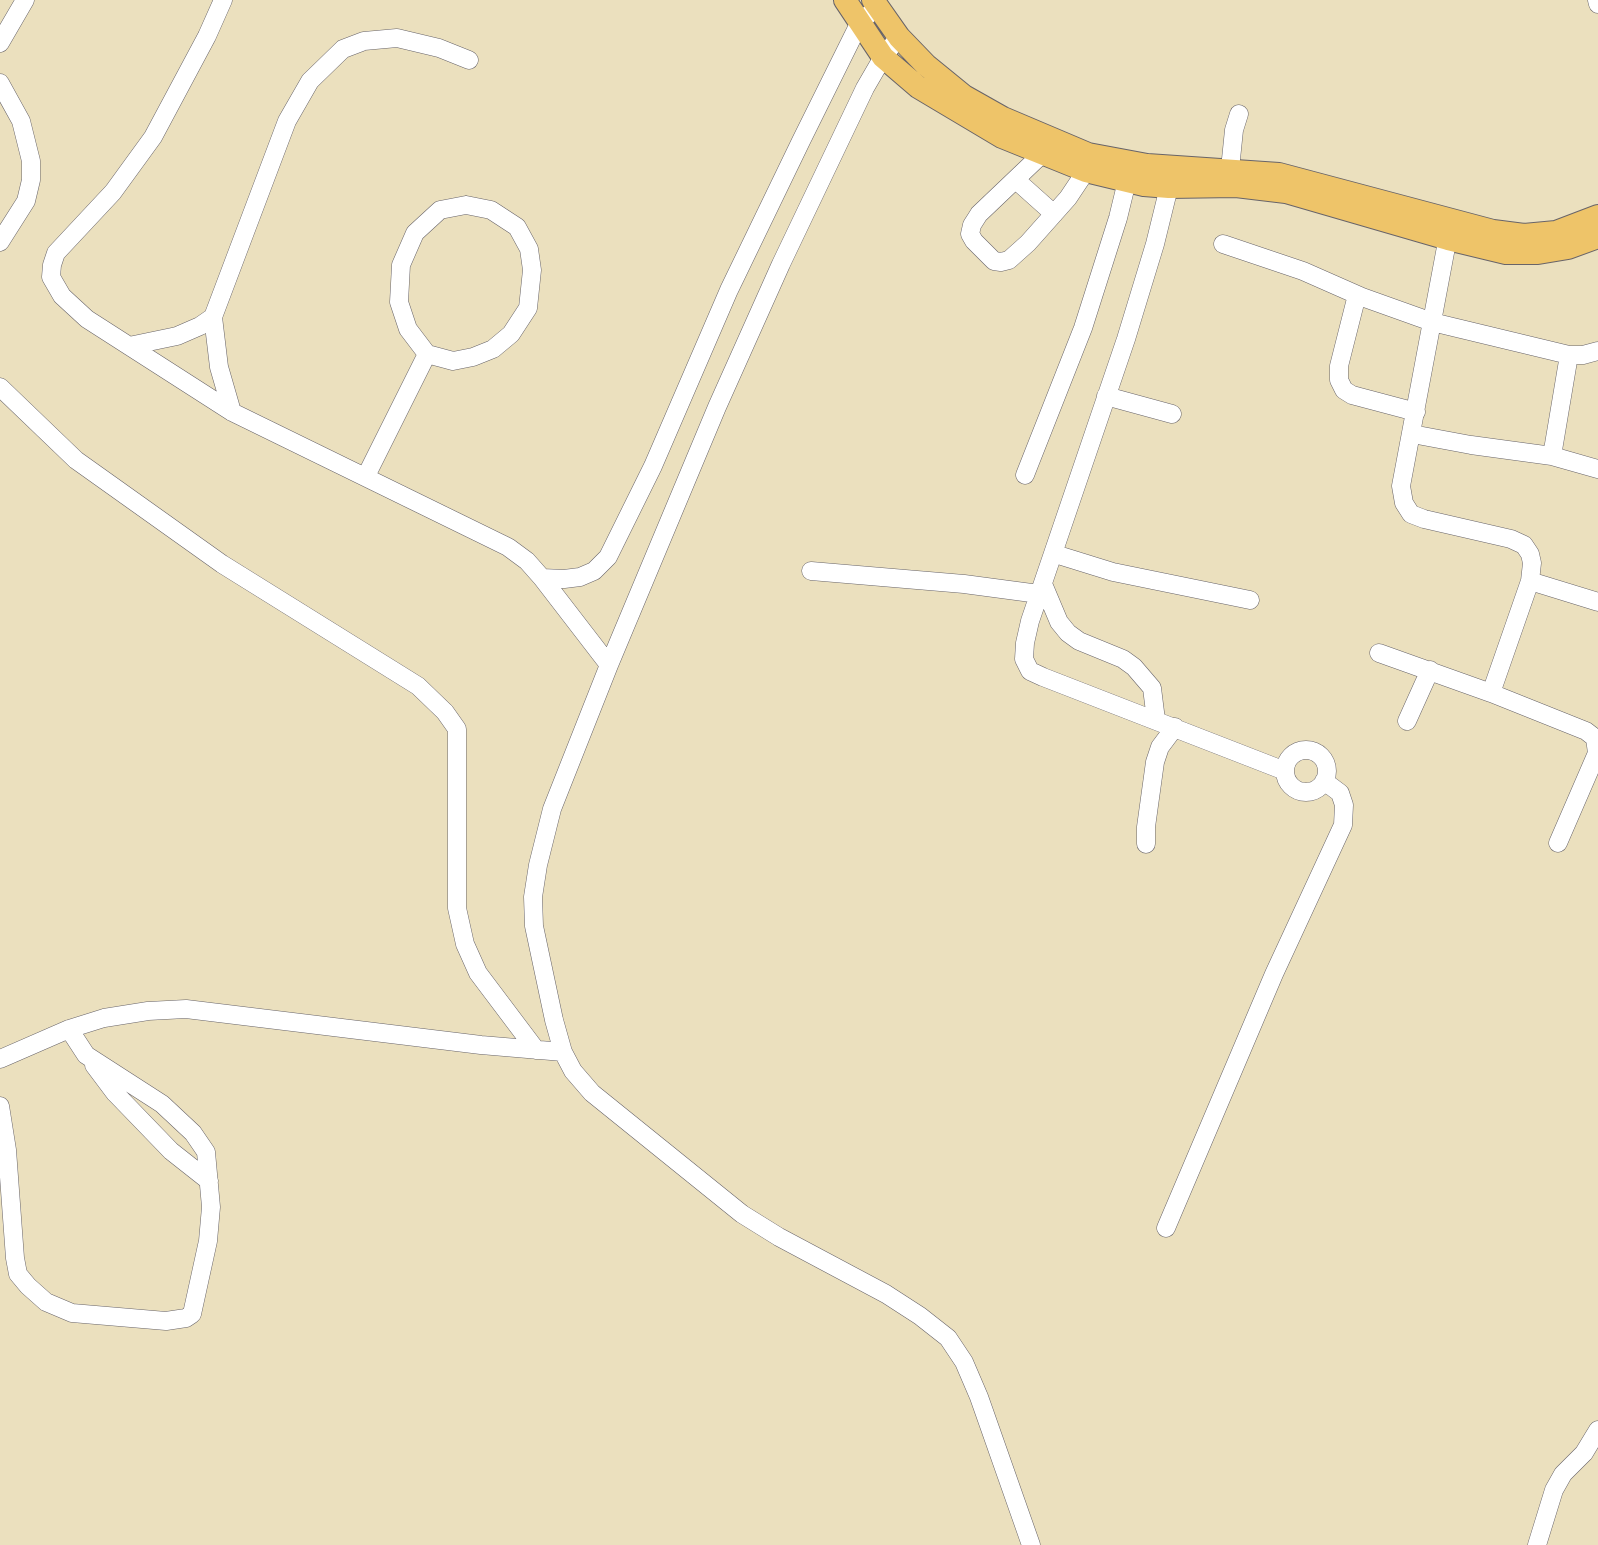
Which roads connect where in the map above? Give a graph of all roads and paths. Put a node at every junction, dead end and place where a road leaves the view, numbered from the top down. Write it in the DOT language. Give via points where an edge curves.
graph roads {
  1 [pos="25,0"];
  2 [pos="223,0"];
  3 [pos="845,0"];
  4 [pos="1597,0"];
  5 [pos="875,3"];
  6 [pos="1598,4"];
  7 [pos="860,22"];
  8 [pos="900,37"];
  9 [pos="0,43"];
  10 [pos="883,57"];
  11 [pos="469,60"];
  12 [pos="0,83"];
  13 [pos="1239,114"];
  14 [pos="1042,154"];
  15 [pos="1074,161"];
  16 [pos="1230,170"];
  17 [pos="1016,180"];
  18 [pos="1127,181"];
  19 [pos="1170,187"];
  20 [pos="1054,214"];
  21 [pos="1598,216"];
  22 [pos="1450,229"];
  23 [pos="1598,237"];
  24 [pos="0,242"];
  25 [pos="1223,244"];
  26 [pos="1356,295"];
  27 [pos="212,317"];
  28 [pos="1432,322"];
  29 [pos="129,346"];
  30 [pos="1598,351"];
  31 [pos="426,354"];
  32 [pos="1569,355"];
  33 [pos="0,388"];
  34 [pos="1106,396"];
  35 [pos="232,412"];
  36 [pos="1416,412"];
  37 [pos="1172,414"];
  38 [pos="1412,434"];
  39 [pos="1552,456"];
  40 [pos="1598,470"];
  41 [pos="1025,475"];
  42 [pos="366,476"];
  43 [pos="1054,554"];
  44 [pos="811,570"];
  45 [pos="542,578"];
  46 [pos="1530,581"];
  47 [pos="1041,589"];
  48 [pos="1250,600"];
  49 [pos="1598,602"];
  50 [pos="1379,653"];
  51 [pos="609,664"];
  52 [pos="1430,670"];
  53 [pos="1491,693"];
  54 [pos="1156,720"];
  55 [pos="1407,721"];
  56 [pos="1175,727"];
  57 [pos="1285,771"];
  58 [pos="1324,781"];
  59 [pos="1558,843"];
  60 [pos="1146,844"];
  61 [pos="69,1029"];
  62 [pos="536,1050"];
  63 [pos="564,1052"];
  64 [pos="86,1055"];
  65 [pos="0,1059"];
  66 [pos="0,1106"];
  67 [pos="209,1181"];
  68 [pos="1166,1228"];
  69 [pos="1598,1430"];
  70 [pos="1031,1545"];
  71 [pos="1537,1545"];
  1 -- 9 [label="street"];
  2 -- 29 [label="street" via="153,137 112,192 56,253 52,265 51,277 62,296 87,319"];
  3 -- 7 [label="main road"];
  4 -- 6 [label="street"];
  5 -- 7 [label="street"];
  5 -- 8 [label="main road"];
  7 -- 10 [label="main road"];
  7 -- 45 [label="street" via="734,281 653,466 608,557 580,577"];
  8 -- 10 [label="street"];
  8 -- 15 [label="main road" via="926,65 964,96"];
  10 -- 14 [label="main road" via="918,87 960,114"];
  10 -- 51 [label="street" via="845,128 761,309"];
  11 -- 27 [label="street" via="439,48 397,38 364,41 343,49 325,65 310,81 287,121"];
  12 -- 24 [label="street" via="21,121 31,162 26,201"];
  13 -- 16 [label="street"];
  14 -- 15 [label="main road"];
  14 -- 17 [label="street"];
  15 -- 16 [label="main road" via="1088,154 1147,165"];
  15 -- 18 [label="main road"];
  15 -- 20 [label="street"];
  16 -- 22 [label="main road" via="1279,174"];
  17 -- 20 [label="street"];
  17 -- 20 [label="street" via="979,214 972,225 970,234 974,241 994,261 1009,260"];
  18 -- 19 [label="main road"];
  18 -- 41 [label="street" via="1083,328"];
  19 -- 22 [label="main road" via="1236,186 1286,192"];
  19 -- 34 [label="street"];
  21 -- 22 [label="main road" via="1556,232 1524,235"];
  22 -- 23 [label="main road" via="1506,253 1538,253 1568,248"];
  22 -- 28 [label="street"];
  25 -- 26 [label="street" via="1304,271"];
  26 -- 28 [label="street"];
  26 -- 36 [label="street" via="1339,366 1339,380 1344,390"];
  27 -- 29 [label="street" via="177,336"];
  27 -- 35 [label="street" via="219,367"];
  28 -- 32 [label="street"];
  28 -- 36 [label="street"];
  29 -- 35 [label="street"];
  30 -- 32 [label="street"];
  31 -- 31 [label="street" via="408,329 399,302 401,265 415,232 440,210 466,205 491,210 516,226 529,249 532,270 528,308 511,334 493,349 453,361"];
  31 -- 42 [label="street"];
  32 -- 39 [label="street"];
  33 -- 62 [label="street" via="76,460 222,564 418,686 445,712 457,729 457,908 465,944 478,973"];
  34 -- 37 [label="street"];
  34 -- 43 [label="street"];
  35 -- 42 [label="street"];
  36 -- 38 [label="street"];
  38 -- 39 [label="street"];
  38 -- 46 [label="street" via="1401,486 1404,503 1411,514 1524,545 1532,563"];
  39 -- 40 [label="street"];
  42 -- 45 [label="street" via="508,547"];
  43 -- 47 [label="street"];
  43 -- 48 [label="street" via="1114,572"];
  44 -- 47 [label="street"];
  45 -- 51 [label="street"];
  46 -- 49 [label="street"];
  46 -- 53 [label="street"];
  47 -- 54 [label="street" via="1068,633 1134,667 1152,688"];
  47 -- 54 [label="street" via="1025,643 1024,659 1030,671"];
  50 -- 52 [label="street"];
  51 -- 63 [label="street" via="552,809 533,897 538,952"];
  52 -- 53 [label="street"];
  52 -- 55 [label="street"];
  53 -- 59 [label="street" via="1586,731 1595,738 1597,754"];
  54 -- 56 [label="street"];
  56 -- 57 [label="street"];
  56 -- 60 [label="street" via="1160,747 1154,762"];
  57 -- 58 [label="street" via="1289,784 1300,791 1314,790"];
  57 -- 58 [label="street" via="1289,758 1307,751 1324,761"];
  58 -- 68 [label="street" via="1340,793 1344,805 1343,825 1274,974"];
  61 -- 62 [label="street" via="104,1018 186,1009"];
  61 -- 64 [label="street"];
  61 -- 65 [label="street"];
  62 -- 63 [label="street"];
  63 -- 70 [label="street" via="592,1093 742,1214 886,1294 948,1338 964,1362 979,1396"];
  64 -- 67 [label="street" via="115,1093 171,1151"];
  64 -- 67 [label="street" via="162,1104 193,1133 206,1152"];
  66 -- 67 [label="street" via="18,1274 28,1286 59,1309 72,1313 166,1321 192,1314 208,1241"];
  69 -- 71 [label="street" via="1554,1490"];
}
